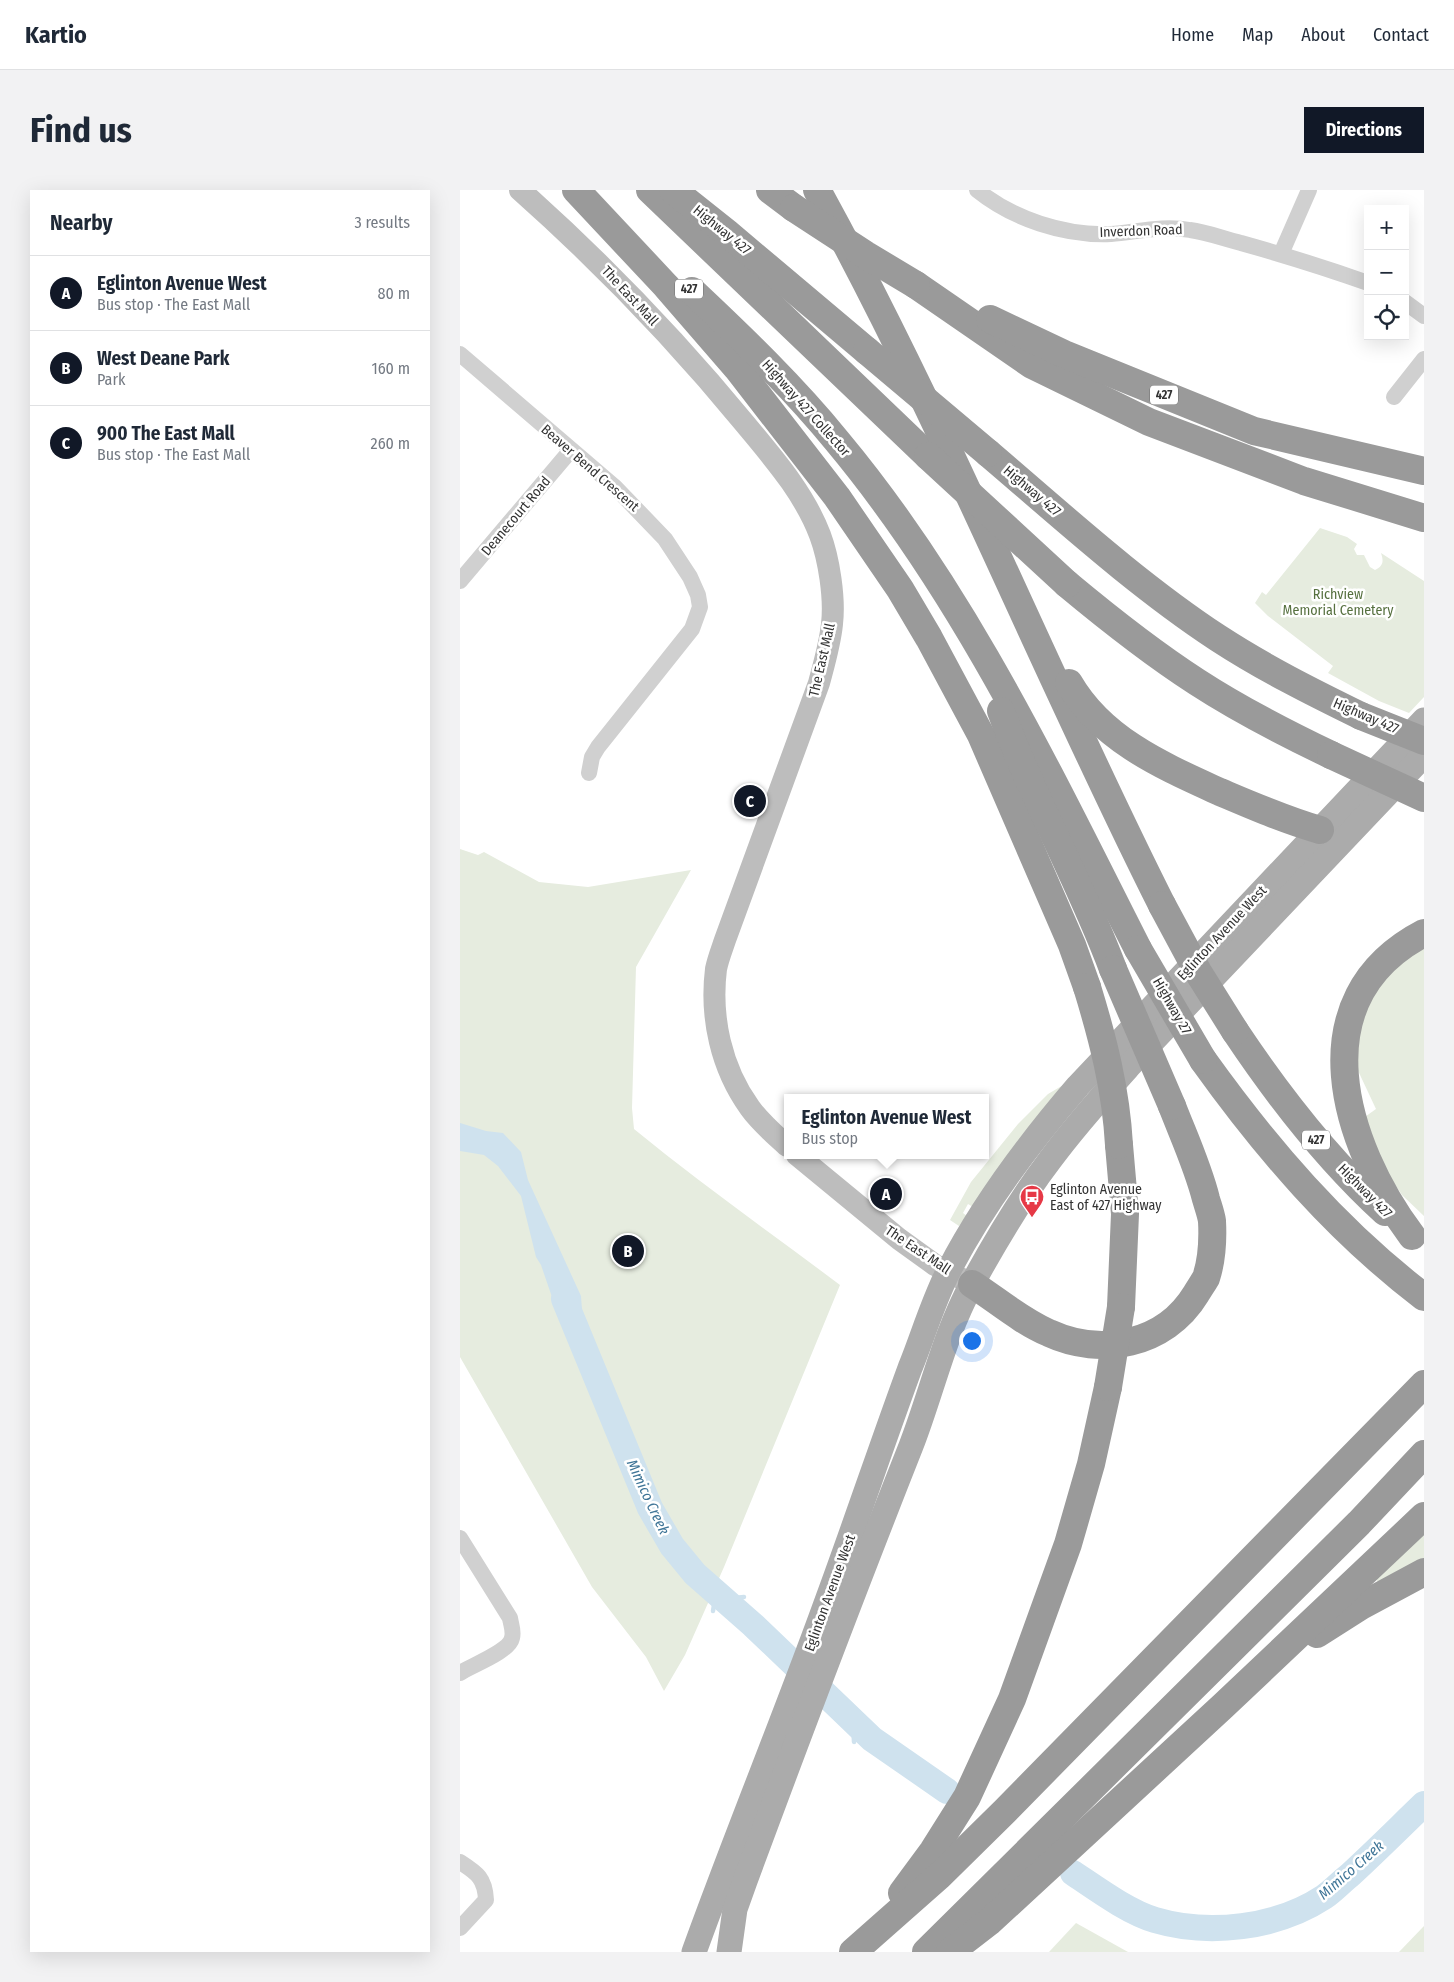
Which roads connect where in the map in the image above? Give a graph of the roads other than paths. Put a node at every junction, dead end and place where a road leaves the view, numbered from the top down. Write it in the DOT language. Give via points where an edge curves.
graph roads {
  1 [pos="520,190"];
  2 [pos="578,190"];
  3 [pos="650,190"];
  4 [pos="673,190"];
  5 [pos="770,190"];
  6 [pos="817,190"];
  7 [pos="976,190"];
  8 [pos="1309,190"];
  9 [pos="1281,254"];
  10 [pos="1364,282"];
  11 [pos="916,285"];
  12 [pos="1409,305"];
  13 [pos="1424,316"];
  14 [pos="460,354"];
  15 [pos="1424,358"];
  16 [pos="1394,397"];
  17 [pos="571,450"];
  18 [pos="1424,471"];
  19 [pos="1424,518"];
  20 [pos="1010,580"];
  21 [pos="460,581"];
  22 [pos="990,663"];
  23 [pos="1424,720"];
  24 [pos="1424,740"];
  25 [pos="1424,755"];
  26 [pos="589,773"];
  27 [pos="1424,798"];
  28 [pos="1320,830"];
  29 [pos="1424,933"];
  30 [pos="784,1143"];
  31 [pos="802,1159"];
  32 [pos="1418,1241"];
  33 [pos="948,1272"];
  34 [pos="972,1284"];
  35 [pos="1422,1296"];
  36 [pos="1424,1384"];
  37 [pos="1424,1454"];
  38 [pos="1424,1464"];
  39 [pos="1424,1516"];
  40 [pos="1359,1523"];
  41 [pos="460,1538"];
  42 [pos="1424,1572"];
  43 [pos="824,1639"];
  44 [pos="460,1673"];
  45 [pos="1223,1706"];
  46 [pos="793,1722"];
  47 [pos="460,1862"];
  48 [pos="460,1928"];
  49 [pos="694,1952"];
  50 [pos="729,1952"];
  51 [pos="853,1952"];
  52 [pos="926,1952"];
  53 [pos="950,1952"];
  1 -- 30 [label="main road, The East Mall" via="614,278 724,398 784,471 808,509 820,536 832,592 828,646 819,683 716,967 714,994 718,1037 734,1084 766,1127"];
  2 -- 22 [label="highway, Highway 427 Collector / 427" via="720,317 837,440 918,551"];
  2 -- 51 [label="highway, bridge" via="737,368 836,497 900,589 929,638 981,735 1072,945 1102,1033 1117,1114 1124,1214 1121,1307 1091,1464 1068,1544 1012,1699 968,1797 913,1878"];
  3 -- 27 [label="highway, bridge" via="928,456 1067,584 1130,634 1198,683 1250,714"];
  4 -- 24 [label="highway, Highway 427, bridge" via="1081,532 1196,623 1278,676 1361,716"];
  5 -- 11 [label="highway, 427, bridge"];
  6 -- 20 [label="highway, 427" via="911,372"];
  7 -- 9 [label="street, Inverdon Road" via="1007,210 1064,230 1111,234 1164,228 1190,230"];
  8 -- 9 [label="street"];
  9 -- 10 [label="street, Inverdon Road"];
  11 -- 18 [label="highway, 427" via="1064,354 1254,431"];
  11 -- 19 [label="highway" via="1032,365 1150,422 1304,481"];
  12 -- 13 [label="street"];
  14 -- 17 [label="street, Beaver Bend Crescent"];
  15 -- 16 [label="street"];
  17 -- 21 [label="street, Deanecourt Road"];
  17 -- 26 [label="street, Beaver Bend Crescent" via="615,487 665,539 690,577 700,607 683,642 598,747"];
  20 -- 28 [label="highway" via="1080,702 1123,743 1191,779 1280,818"];
  20 -- 32 [label="highway, Highway 427 / 427, bridge" via="1092,760 1198,972 1284,1101 1362,1190"];
  22 -- 34 [label="highway, bridge" via="998,704 1016,754 1100,937 1202,1185 1212,1219 1212,1251 1206,1278 1190,1304 1174,1321 1155,1334 1124,1344 1077,1343 1048,1333"];
  22 -- 35 [label="highway, Highway 27, bridge" via="1138,949 1203,1060 1249,1122 1311,1195 1363,1246"];
  23 -- 28 [label="main road, Eglinton Avenue West"];
  25 -- 34 [label="main road, Eglinton Avenue West" via="1087,1112 1049,1161"];
  28 -- 33 [label="main road, Eglinton Avenue West" via="1058,1110 1011,1171"];
  29 -- 32 [label="highway" via="1392,954 1372,974 1351,1014 1343,1064 1347,1099 1362,1149 1388,1201"];
  31 -- 33 [label="main road, The East Mall" via="899,1239"];
  33 -- 34 [label="main road, The East Mall"];
  33 -- 43 [label="main road, Eglinton Avenue West" via="888,1427"];
  34 -- 43 [label="main road, Eglinton Avenue West" via="952,1325 913,1441"];
  36 -- 51 [label="highway" via="1005,1811 939,1876"];
  37 -- 40 [label="highway"];
  38 -- 40 [label="highway"];
  39 -- 45 [label="highway"];
  40 -- 52 [label="highway"];
  41 -- 44 [label="street" via="510,1618 513,1632 512,1641 501,1650"];
  42 -- 45 [label="highway" via="1333,1622"];
  43 -- 46 [label="main road, Eglinton Avenue West"];
  45 -- 53 [label="highway" via="989,1922"];
  46 -- 49 [label="main road, Eglinton Avenue West"];
  46 -- 50 [label="main road, Eglinton Avenue West" via="735,1909"];
  47 -- 48 [label="street" via="477,1874 485,1887 486,1900"];
}
